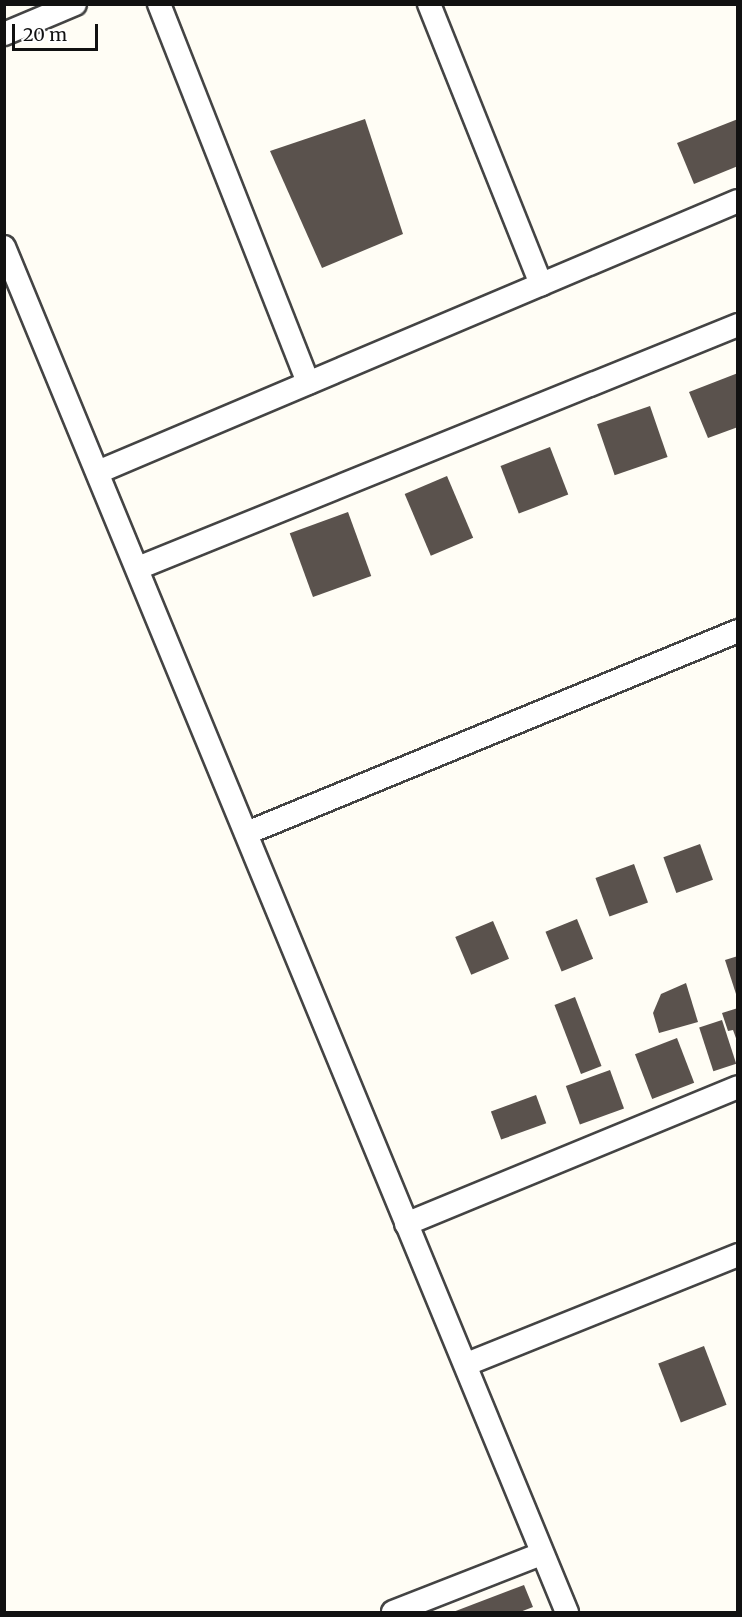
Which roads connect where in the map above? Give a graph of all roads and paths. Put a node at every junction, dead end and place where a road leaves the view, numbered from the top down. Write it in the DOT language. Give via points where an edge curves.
graph roads {
  1 [pos="75,4"];
  2 [pos="159,4"];
  3 [pos="429,4"];
  4 [pos="4,34"];
  5 [pos="738,201"];
  6 [pos="4,247"];
  7 [pos="541,284"];
  8 [pos="738,325"];
  9 [pos="308,383"];
  10 [pos="98,472"];
  11 [pos="138,568"];
  12 [pos="738,631"];
  13 [pos="247,833"];
  14 [pos="738,1087"];
  15 [pos="406,1224"];
  16 [pos="738,1255"];
  17 [pos="467,1364"];
  18 [pos="541,1554"];
  19 [pos="393,1612"];
  20 [pos="567,1612"];
  1 -- 4 [label="street"];
  2 -- 9 [label="street"];
  3 -- 7 [label="street"];
  5 -- 7 [label="street"];
  6 -- 10 [label="street"];
  7 -- 9 [label="street"];
  8 -- 11 [label="street"];
  9 -- 10 [label="street"];
  10 -- 11 [label="street"];
  11 -- 13 [label="street"];
  12 -- 13 [label="street"];
  13 -- 15 [label="street"];
  14 -- 15 [label="street"];
  15 -- 17 [label="street"];
  16 -- 17 [label="street"];
  17 -- 18 [label="street"];
  18 -- 19 [label="street"];
  18 -- 20 [label="street"];
}
